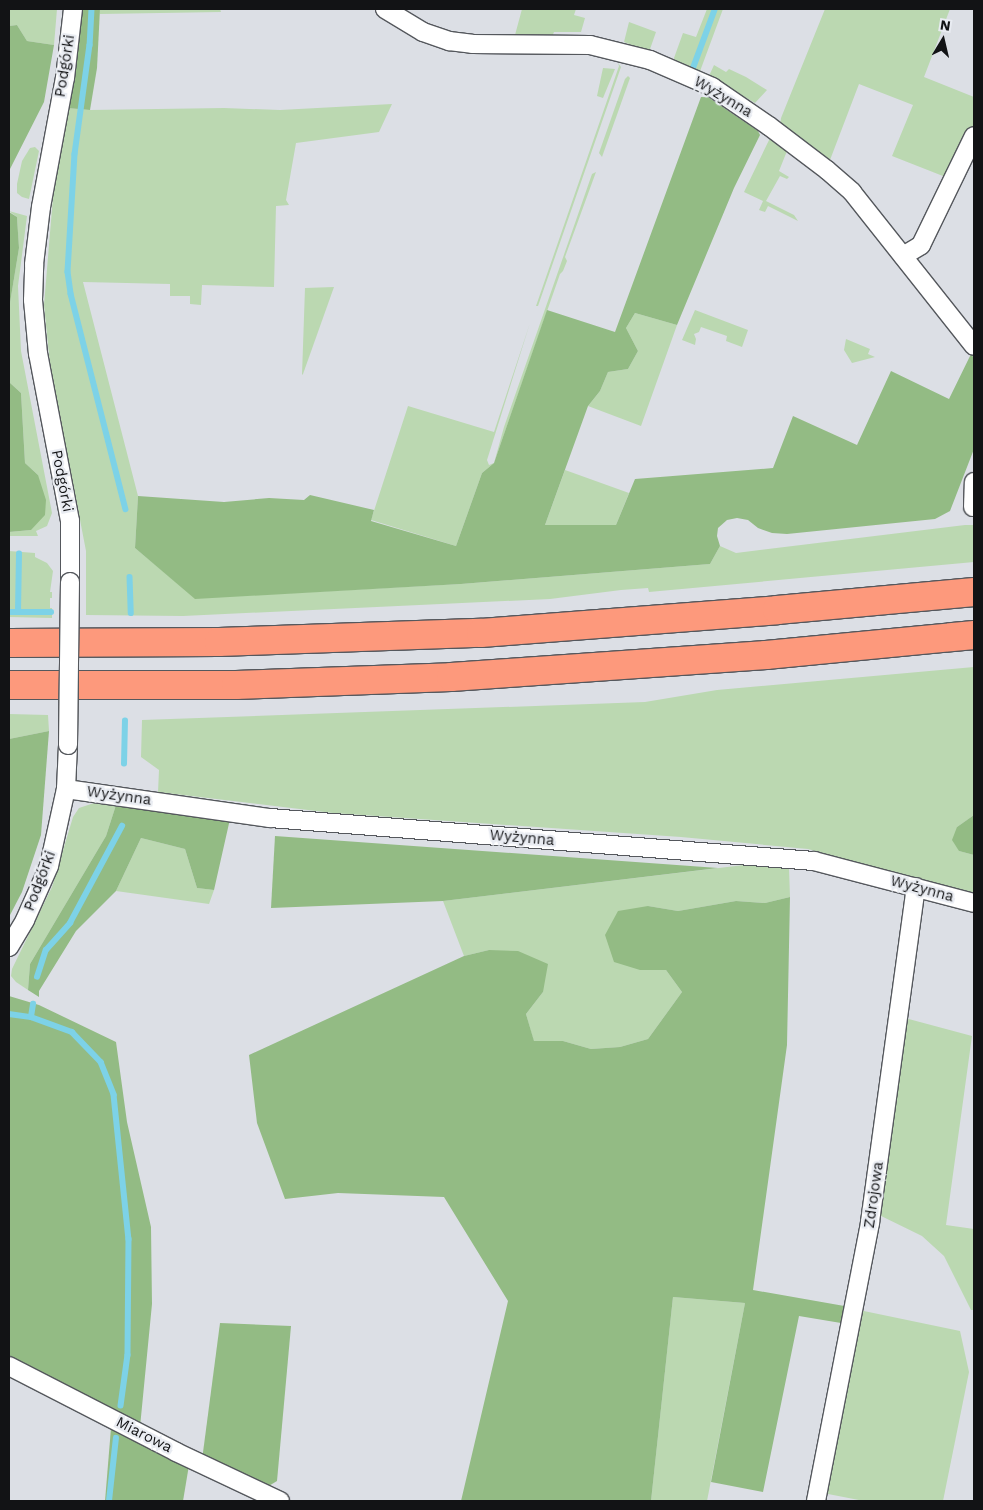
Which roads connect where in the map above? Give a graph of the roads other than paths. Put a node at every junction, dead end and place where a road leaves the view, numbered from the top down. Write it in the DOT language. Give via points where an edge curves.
graph roads {
  1 [pos="73,9"];
  2 [pos="385,9"];
  3 [pos="974,136"];
  4 [pos="903,256"];
  5 [pos="974,346"];
  6 [pos="974,482"];
  7 [pos="973,508"];
  8 [pos="974,592"];
  9 [pos="974,635"];
  10 [pos="9,643"];
  11 [pos="9,685"];
  12 [pos="66,789"];
  13 [pos="916,887"];
  14 [pos="974,903"];
  15 [pos="9,947"];
  16 [pos="9,1366"];
  17 [pos="280,1501"];
  18 [pos="816,1501"];
  1 -- 12 [label="street, Podgórki, bridge" via="65,78 41,207 33,300 38,354 70,521"];
  2 -- 4 [label="street, Wyżynna" via="423,32 449,41 590,45 630,53 675,69 712,87 827,170 852,192"];
  3 -- 4 [label="street" via="921,245"];
  4 -- 5 [label="street, Wyżynna"];
  6 -- 7 [label="street"];
  8 -- 10 [label="highway" via="463,634 220,642"];
  9 -- 11 [label="highway" via="620,666 422,678 236,685"];
  12 -- 13 [label="street, Wyżynna" via="270,818 814,861"];
  12 -- 15 [label="street, Podgórki" via="49,866 30,911"];
  13 -- 14 [label="street, Wyżynna"];
  13 -- 18 [label="street, Zdrojowa" via="870,1222"];
  16 -- 17 [label="street, Miarowa" via="176,1452"];
}
